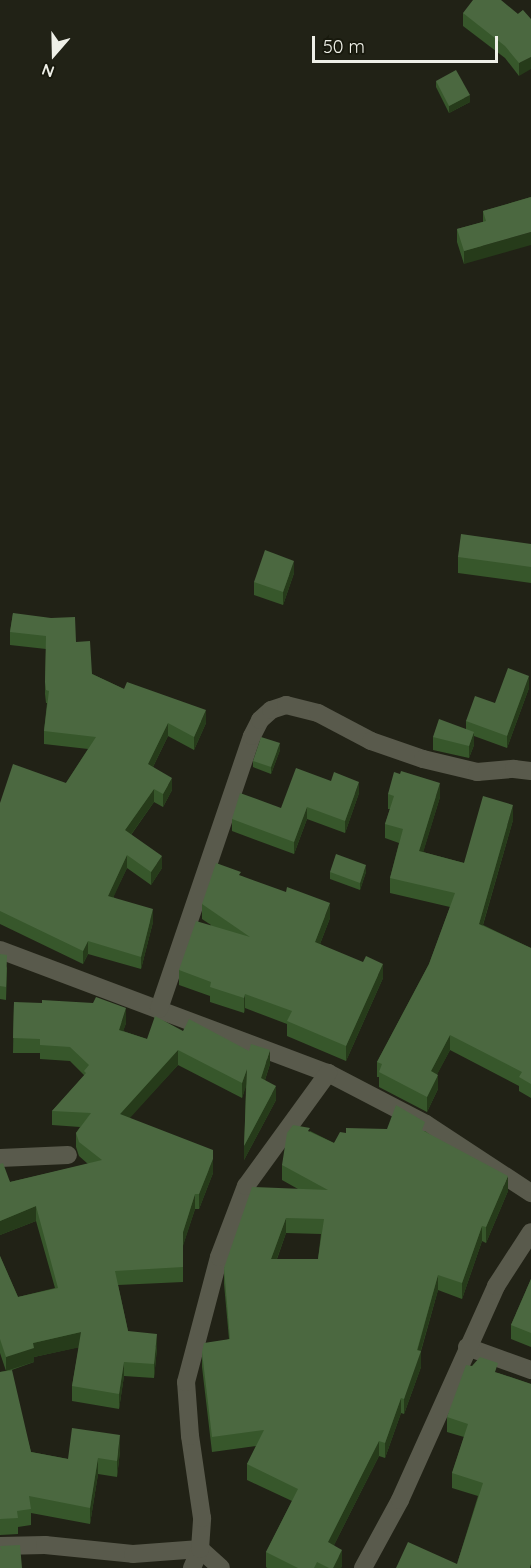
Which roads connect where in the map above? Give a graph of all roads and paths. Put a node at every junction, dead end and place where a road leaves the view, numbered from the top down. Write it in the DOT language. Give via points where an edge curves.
graph roads {
  1 [pos="531,771"];
  2 [pos="0,950"];
  3 [pos="159,1008"];
  4 [pos="328,1073"];
  5 [pos="68,1155"];
  6 [pos="0,1158"];
  7 [pos="531,1193"];
  8 [pos="531,1232"];
  9 [pos="467,1347"];
  10 [pos="531,1370"];
  11 [pos="0,1546"];
  12 [pos="200,1549"];
  13 [pos="192,1568"];
  14 [pos="221,1568"];
  15 [pos="363,1568"];
  1 -- 3 [label="street" via="477,772 371,741 318,713 286,705 271,710 252,736"];
  2 -- 3 [label="street"];
  3 -- 4 [label="street"];
  4 -- 7 [label="street" via="426,1124"];
  4 -- 12 [label="street" via="246,1186 219,1257 186,1382 202,1518"];
  5 -- 6 [label="street"];
  8 -- 9 [label="street" via="495,1286"];
  9 -- 10 [label="street"];
  9 -- 15 [label="street" via="400,1500"];
  11 -- 12 [label="street" via="45,1545 133,1554"];
  12 -- 13 [label="street"];
  12 -- 14 [label="street"];
}
